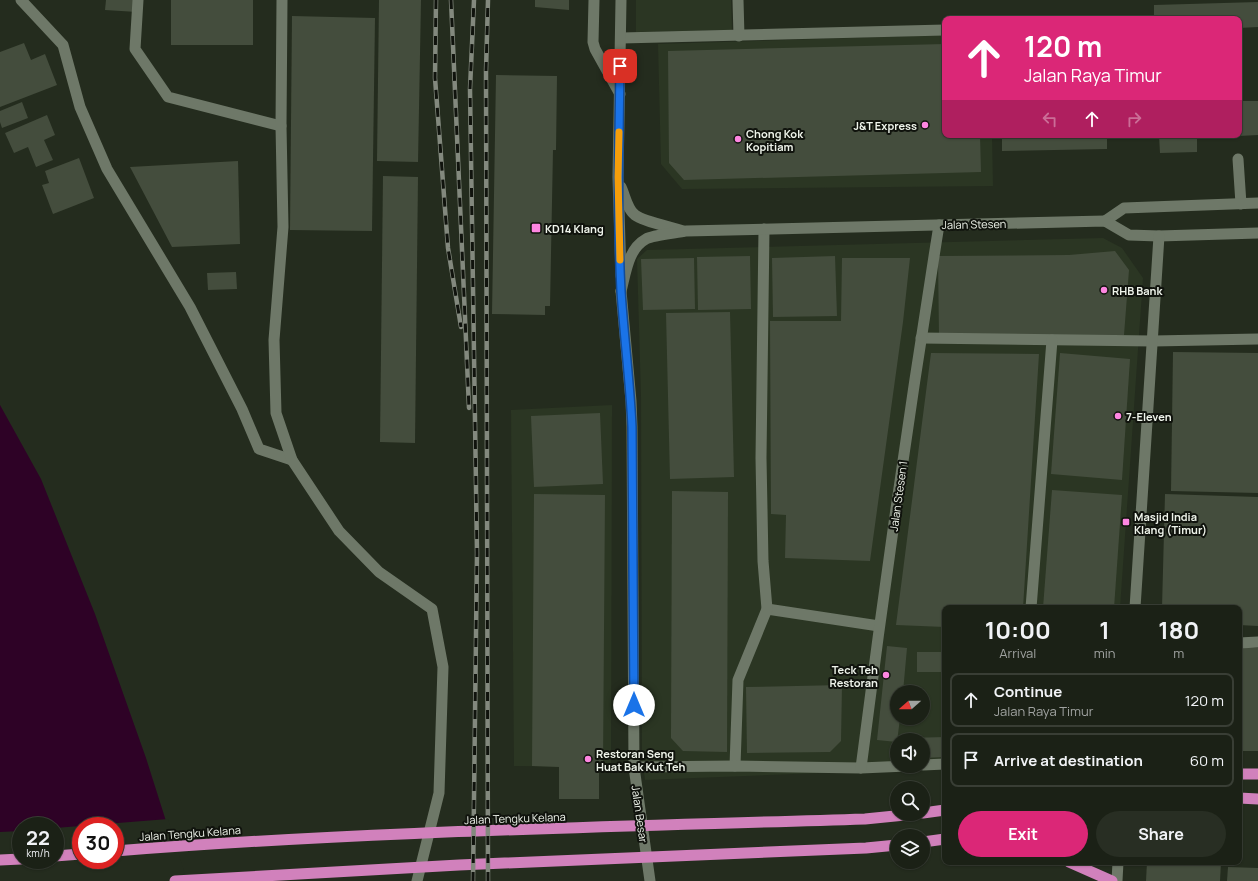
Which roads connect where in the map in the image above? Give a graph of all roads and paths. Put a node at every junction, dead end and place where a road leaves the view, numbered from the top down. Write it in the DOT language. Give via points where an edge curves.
graph roads {
  1 [pos="22,0"];
  2 [pos="138,0"];
  3 [pos="282,0"];
  4 [pos="594,0"];
  5 [pos="621,0"];
  6 [pos="738,0"];
  7 [pos="942,30"];
  8 [pos="739,36"];
  9 [pos="621,38"];
  10 [pos="620,94"];
  11 [pos="281,126"];
  12 [pos="1238,159"];
  13 [pos="618,177"];
  14 [pos="1258,203"];
  15 [pos="1241,204"];
  16 [pos="1105,221"];
  17 [pos="939,225"];
  18 [pos="764,229"];
  19 [pos="686,231"];
  20 [pos="1258,233"];
  21 [pos="1159,236"];
  22 [pos="621,291"];
  23 [pos="921,338"];
  24 [pos="1258,339"];
  25 [pos="1052,340"];
  26 [pos="1153,341"];
  27 [pos="292,460"];
  28 [pos="1031,605"];
  29 [pos="1135,605"];
  30 [pos="767,609"];
  31 [pos="879,626"];
  32 [pos="1258,642"];
  33 [pos="1242,643"];
  34 [pos="942,764"];
  35 [pos="930,765"];
  36 [pos="735,766"];
  37 [pos="634,767"];
  38 [pos="890,767"];
  39 [pos="861,768"];
  40 [pos="1242,774"];
  41 [pos="1258,774"];
  42 [pos="1242,798"];
  43 [pos="1258,799"];
  44 [pos="942,810"];
  45 [pos="930,812"];
  46 [pos="890,817"];
  47 [pos="942,839"];
  48 [pos="930,841"];
  49 [pos="890,846"];
  50 [pos="124,850"];
  51 [pos="12,859"];
  52 [pos="0,860"];
  53 [pos="1077,865"];
  54 [pos="1118,865"];
  55 [pos="175,881"];
  56 [pos="417,881"];
  57 [pos="650,881"];
  58 [pos="1112,881"];
  59 [pos="1117,881"];
  1 -- 27 [label="street" via="63,46 80,107 107,169 190,307 242,409 259,449"];
  2 -- 11 [label="street" via="135,49 168,97"];
  3 -- 11 [label="street"];
  4 -- 10 [label="street" via="593,42"];
  5 -- 9 [label="street, Jalan Besar"];
  6 -- 8 [label="street"];
  7 -- 8 [label="street"];
  8 -- 9 [label="street"];
  9 -- 10 [label="street, Jalan Besar"];
  10 -- 13 [label="street, Jalan Besar"];
  11 -- 27 [label="street" via="283,227 274,340 276,413"];
  12 -- 15 [label="street"];
  13 -- 19 [label="street, Jalan Stesen" via="628,205 635,215"];
  13 -- 22 [label="street, Jalan Besar"];
  14 -- 15 [label="street"];
  15 -- 16 [label="street" via="1124,208"];
  16 -- 17 [label="street, Jalan Stesen"];
  16 -- 21 [label="street" via="1129,235"];
  17 -- 18 [label="street, Jalan Stesen"];
  17 -- 23 [label="street, Jalan Stesen 1"];
  18 -- 19 [label="street, Jalan Stesen"];
  18 -- 30 [label="street" via="761,458 763,562"];
  19 -- 22 [label="street, Jalan Stesen" via="647,239 635,249 628,262"];
  20 -- 21 [label="street"];
  21 -- 26 [label="street"];
  22 -- 37 [label="street, Jalan Besar" via="632,427"];
  23 -- 25 [label="street"];
  23 -- 31 [label="street, Jalan Stesen 1"];
  24 -- 26 [label="street"];
  25 -- 26 [label="street"];
  25 -- 28 [label="street"];
  26 -- 29 [label="street"];
  27 -- 56 [label="street" via="339,531 379,572 432,609 443,666 439,793"];
  30 -- 31 [label="street"];
  30 -- 36 [label="street" via="738,680"];
  31 -- 39 [label="street, Jalan Stesen 1"];
  32 -- 33 [label="street"];
  34 -- 35 [label="street"];
  36 -- 37 [label="street"];
  36 -- 39 [label="street"];
  37 -- 57 [label="street, Jalan Besar"];
  38 -- 39 [label="street"];
  40 -- 41 [label="highway"];
  42 -- 43 [label="highway"];
  44 -- 45 [label="highway"];
  46 -- 50 [label="highway, Jalan Tengku Kelana" via="865,820 441,833"];
  47 -- 48 [label="highway"];
  49 -- 55 [label="highway"];
  51 -- 52 [label="highway"];
  53 -- 58 [label="highway"];
  54 -- 59 [label="street"];
}
